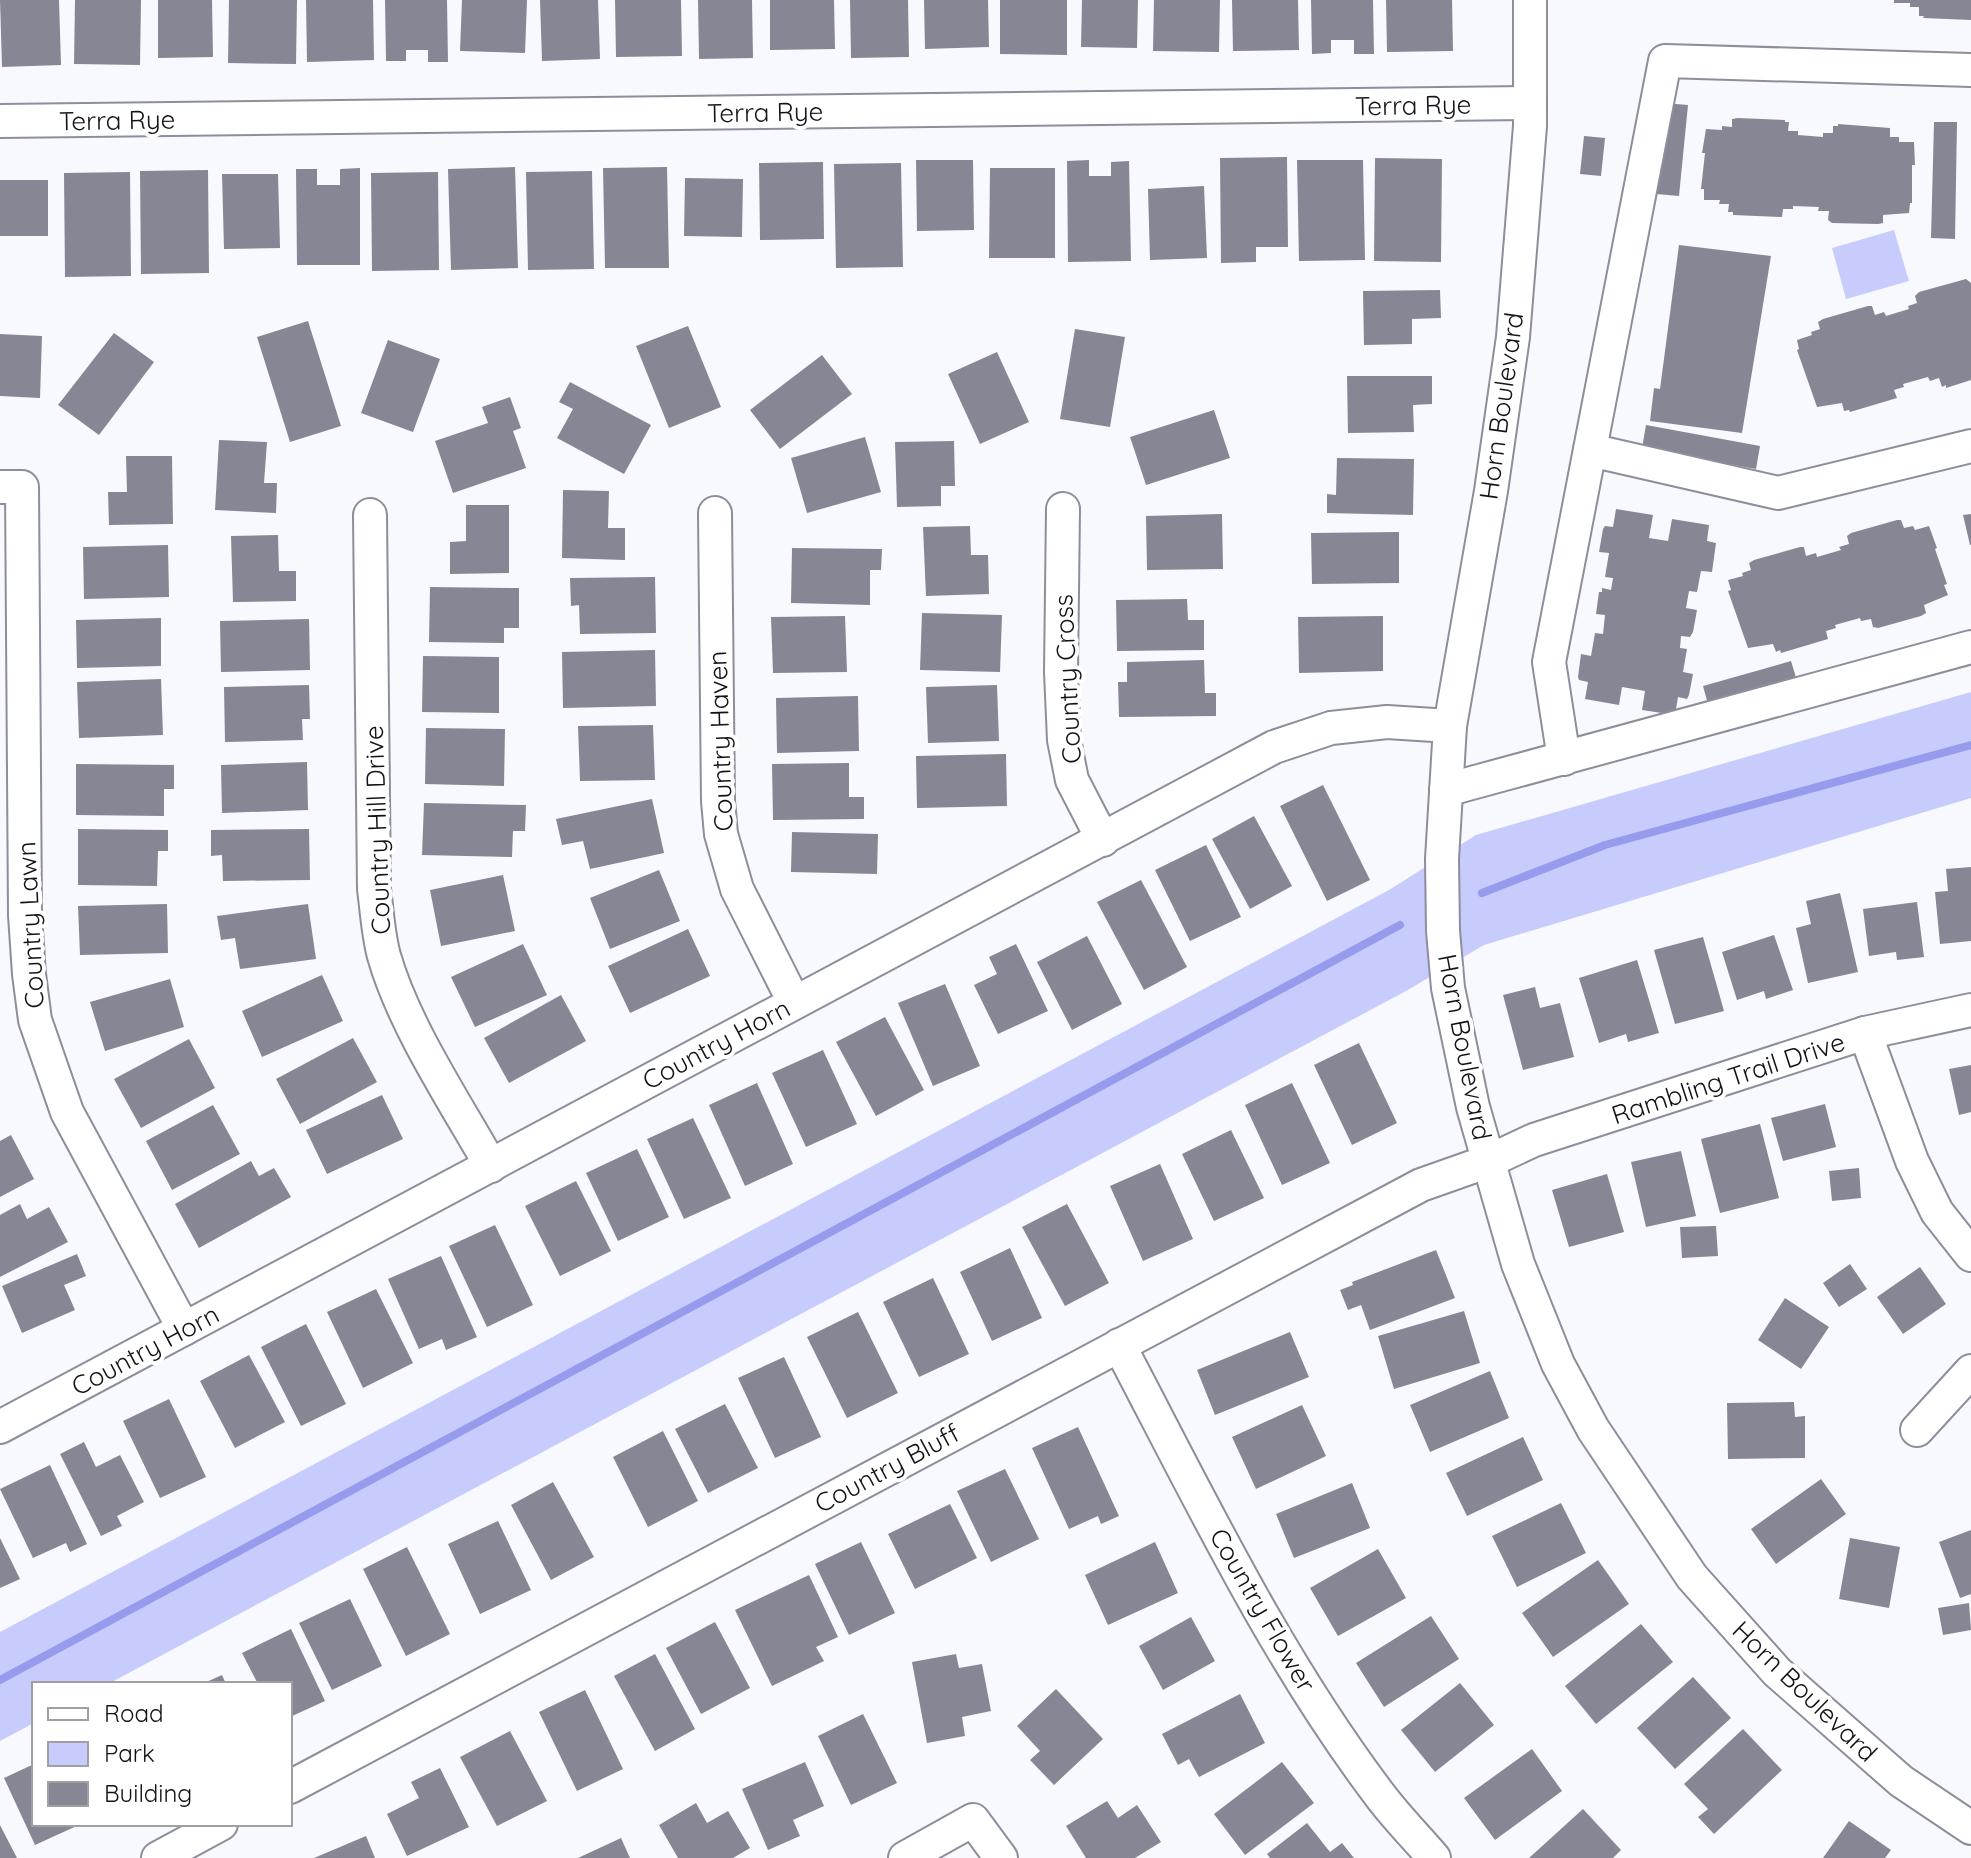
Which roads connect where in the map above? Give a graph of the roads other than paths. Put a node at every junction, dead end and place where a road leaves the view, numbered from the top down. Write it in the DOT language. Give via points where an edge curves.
graph roads {
  1 [pos="1530,0"];
  2 [pos="1971,70"];
  3 [pos="1530,103"];
  4 [pos="0,121"];
  5 [pos="1971,446"];
  6 [pos="1590,450"];
  7 [pos="11,487"];
  8 [pos="1063,509"];
  9 [pos="715,513"];
  10 [pos="370,515"];
  11 [pos="1971,647"];
  12 [pos="1450,726"];
  13 [pos="1564,759"];
  14 [pos="1446,790"];
  15 [pos="1103,840"];
  16 [pos="794,1002"];
  17 [pos="1971,1010"];
  18 [pos="1865,1033"];
  19 [pos="1489,1161"];
  20 [pos="491,1166"];
  21 [pos="1971,1255"];
  22 [pos="184,1329"];
  23 [pos="1119,1345"];
  24 [pos="1971,1371"];
  25 [pos="0,1427"];
  26 [pos="1917,1430"];
  27 [pos="292,1786"];
  28 [pos="1971,1828"];
  29 [pos="209,1840"];
  30 [pos="158,1858"];
  31 [pos="905,1858"];
  32 [pos="1001,1858"];
  33 [pos="1434,1858"];
  1 -- 3 [label="street, Horn Boulevard"];
  2 -- 6 [label="street" via="1665,61"];
  3 -- 4 [label="street, Terra Rye"];
  3 -- 12 [label="street, Horn Boulevard" via="1513,337"];
  5 -- 6 [label="street" via="1778,493"];
  6 -- 13 [label="street" via="1549,662"];
  7 -- 22 [label="street, Country Lawn" via="25,915 35,1020 67,1112"];
  8 -- 15 [label="street, Country Cross" via="1064,740 1072,780"];
  9 -- 16 [label="street, Country Haven" via="721,834 737,889"];
  10 -- 20 [label="street, Country Hill Drive" via="378,924 406,1013"];
  11 -- 13 [label="street"];
  12 -- 14 [label="street, Horn Boulevard"];
  12 -- 15 [label="street, Country Horn" via="1387,722 1331,728 1274,747"];
  13 -- 14 [label="street"];
  14 -- 19 [label="street, Horn Boulevard" via="1442,859 1448,988"];
  15 -- 16 [label="street, Country Horn"];
  16 -- 20 [label="street, Country Horn"];
  17 -- 18 [label="street, Rambling Trail Drive"];
  18 -- 19 [label="street, Rambling Trail Drive" via="1534,1140"];
  18 -- 21 [label="street" via="1912,1161 1937,1212"];
  19 -- 23 [label="street, Country Bluff" via="1421,1185"];
  19 -- 28 [label="street, Horn Boulevard" via="1518,1264 1558,1364 1593,1429 1692,1577 1777,1672 1901,1781"];
  20 -- 22 [label="street, Country Horn"];
  22 -- 25 [label="street, Country Horn"];
  23 -- 27 [label="street, Country Bluff"];
  23 -- 33 [label="street, Country Flower" via="1256,1602 1319,1708 1383,1799"];
  24 -- 26 [label="street"];
  29 -- 30 [label="street"];
  31 -- 32 [label="street" via="973,1820"];
}
